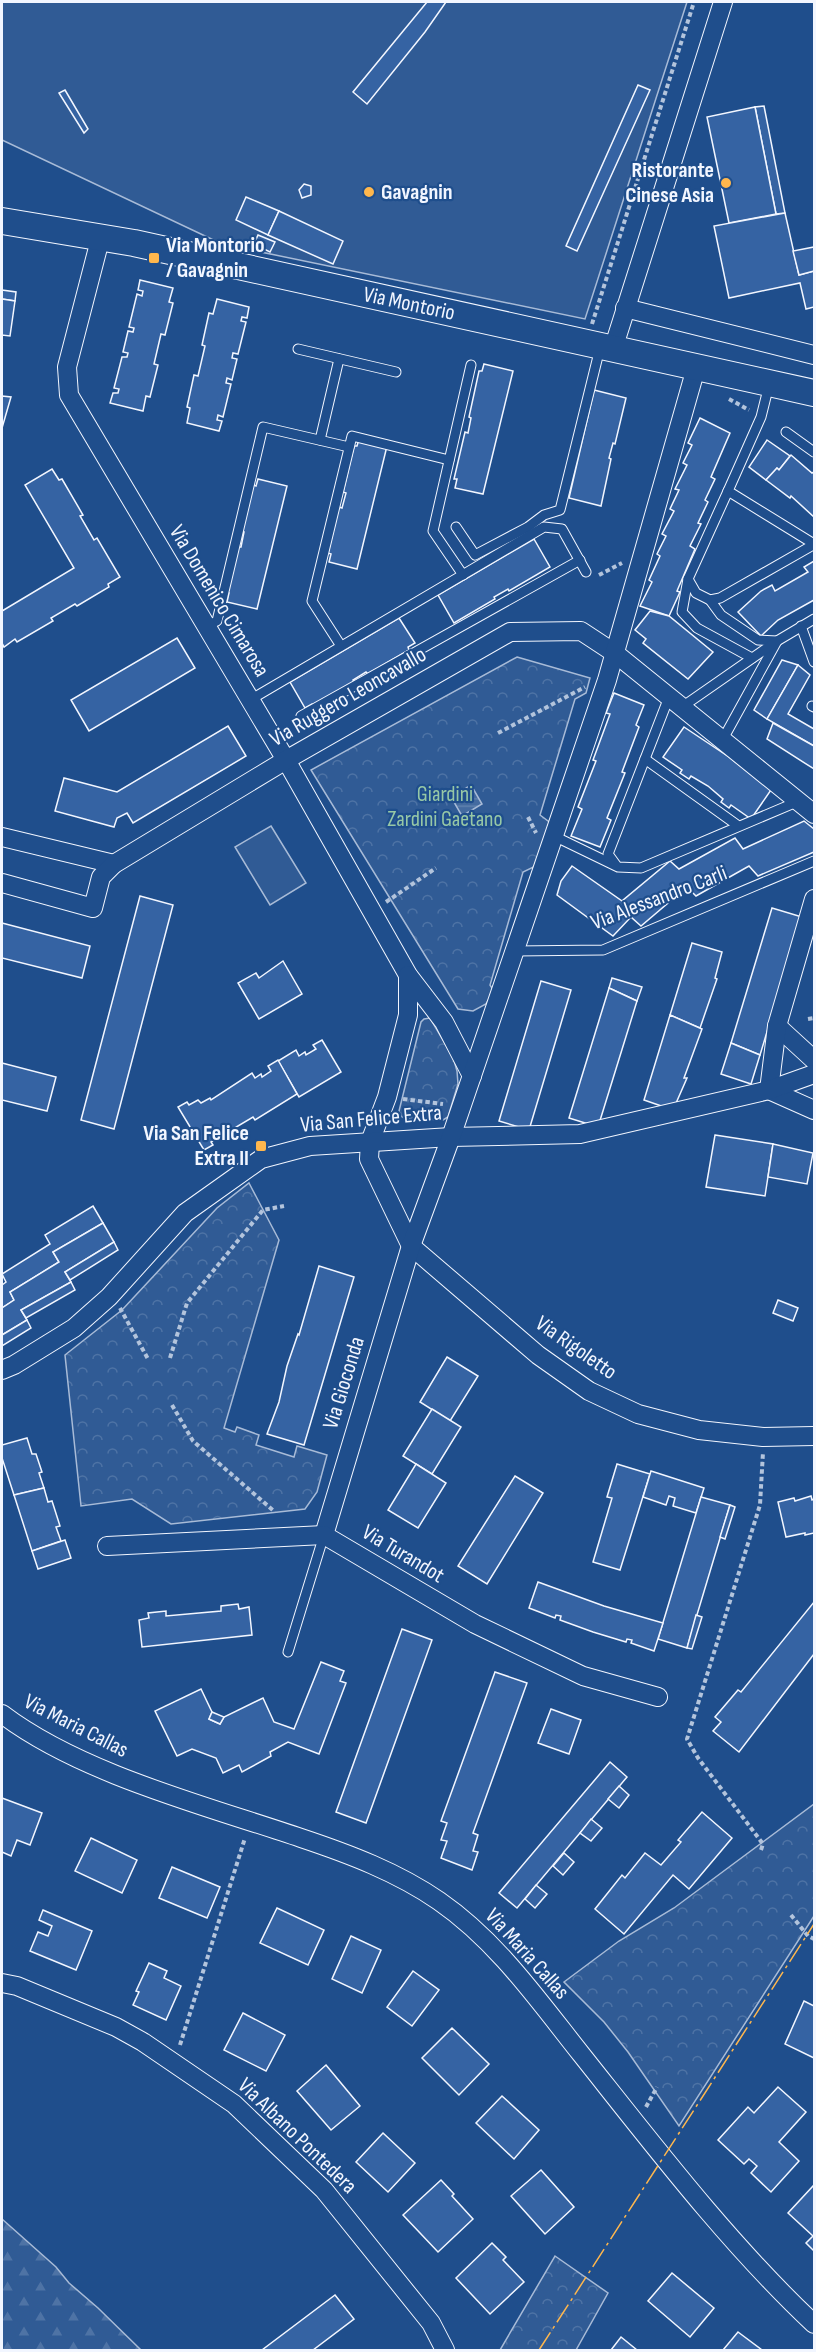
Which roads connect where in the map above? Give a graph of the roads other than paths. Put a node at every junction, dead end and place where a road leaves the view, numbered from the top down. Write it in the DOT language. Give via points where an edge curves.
graph roads {
  1 [pos="723,2"];
  2 [pos="2,221"];
  3 [pos="102,236"];
  4 [pos="625,308"];
  5 [pos="600,346"];
  6 [pos="298,349"];
  7 [pos="814,355"];
  8 [pos="339,359"];
  9 [pos="471,365"];
  10 [pos="696,368"];
  11 [pos="396,372"];
  12 [pos="769,384"];
  13 [pos="814,393"];
  14 [pos="786,432"];
  15 [pos="320,440"];
  16 [pos="349,447"];
  17 [pos="814,452"];
  18 [pos="449,460"];
  19 [pos="728,490"];
  20 [pos="456,527"];
  21 [pos="814,545"];
  22 [pos="580,560"];
  23 [pos="586,572"];
  24 [pos="463,575"];
  25 [pos="688,579"];
  26 [pos="710,600"];
  27 [pos="814,619"];
  28 [pos="206,626"];
  29 [pos="801,626"];
  30 [pos="777,641"];
  31 [pos="341,646"];
  32 [pos="616,654"];
  33 [pos="752,658"];
  34 [pos="814,662"];
  35 [pos="250,700"];
  36 [pos="676,702"];
  37 [pos="301,716"];
  38 [pos="723,739"];
  39 [pos="645,759"];
  40 [pos="286,760"];
  41 [pos="799,801"];
  42 [pos="814,814"];
  43 [pos="737,825"];
  44 [pos="554,836"];
  45 [pos="2,837"];
  46 [pos="814,861"];
  47 [pos="114,864"];
  48 [pos="618,867"];
  49 [pos="2,883"];
  50 [pos="814,899"];
  51 [pos="515,951"];
  52 [pos="408,975"];
  53 [pos="777,1026"];
  54 [pos="814,1060"];
  55 [pos="814,1074"];
  56 [pos="472,1076"];
  57 [pos="769,1090"];
  58 [pos="814,1110"];
  59 [pos="451,1137"];
  60 [pos="370,1142"];
  61 [pos="411,1245"];
  62 [pos="2,1370"];
  63 [pos="814,1436"];
  64 [pos="324,1535"];
  65 [pos="107,1546"];
  66 [pos="288,1652"];
  67 [pos="658,1697"];
  68 [pos="2,1714"];
  69 [pos="2,1983"];
  70 [pos="814,2324"];
  71 [pos="445,2350"];
  1 -- 4 [label="street"];
  2 -- 3 [label="street, Via Montorio"];
  3 -- 5 [label="street, Via Montorio"];
  3 -- 28 [label="street, Via Domenico Cimarosa" via="67,367 69,394"];
  4 -- 5 [label="street"];
  4 -- 7 [label="street"];
  5 -- 10 [label="street, Via Montorio"];
  5 -- 20 [label="lane" via="560,510 544,515 475,555"];
  6 -- 8 [label="lane"];
  8 -- 11 [label="lane"];
  8 -- 15 [label="lane"];
  9 -- 18 [label="lane"];
  10 -- 12 [label="street, Via Montorio"];
  10 -- 32 [label="street"];
  12 -- 13 [label="street, Via Montorio"];
  12 -- 19 [label="lane" via="760,417"];
  14 -- 17 [label="lane"];
  15 -- 16 [label="lane"];
  15 -- 28 [label="lane" via="263,427 217,621"];
  16 -- 18 [label="lane" via="352,436"];
  16 -- 31 [label="lane" via="312,601"];
  18 -- 24 [label="lane" via="434,531"];
  19 -- 21 [label="lane"];
  19 -- 25 [label="lane"];
  21 -- 26 [label="lane"];
  22 -- 23 [label="lane"];
  22 -- 24 [label="lane" via="562,529 544,527"];
  22 -- 37 [label="lane"];
  24 -- 31 [label="lane"];
  25 -- 26 [label="lane" via="696,593"];
  25 -- 33 [label="lane" via="682,612 697,628"];
  26 -- 30 [label="lane" via="721,615 758,640"];
  27 -- 29 [label="lane"];
  28 -- 35 [label="street, Via Domenico Cimarosa"];
  29 -- 30 [label="lane"];
  29 -- 34 [label="lane"];
  30 -- 33 [label="lane"];
  30 -- 38 [label="lane"];
  31 -- 35 [label="lane"];
  32 -- 36 [label="street"];
  32 -- 40 [label="street, Via Ruggero Leoncavallo" via="581,631 510,632"];
  32 -- 44 [label="street"];
  33 -- 36 [label="lane"];
  35 -- 40 [label="street, Via Domenico Cimarosa"];
  36 -- 38 [label="street"];
  36 -- 39 [label="lane, Via Alessandro Carli"];
  38 -- 41 [label="street"];
  39 -- 43 [label="lane"];
  39 -- 48 [label="lane, Via Alessandro Carli" via="608,854"];
  40 -- 47 [label="street, Via Ruggero Leoncavallo"];
  40 -- 52 [label="street, Via Domenico Cimarosa"];
  41 -- 42 [label="street"];
  41 -- 43 [label="lane, Via Alessandro Carli"];
  43 -- 48 [label="lane, Via Alessandro Carli" via="641,868"];
  44 -- 48 [label="lane, Via Alessandro Carli"];
  44 -- 51 [label="street"];
  45 -- 47 [label="street"];
  46 -- 51 [label="lane, Via Alessandro Carli" via="603,950"];
  47 -- 49 [label="street, Via Ruggero Leoncavallo" via="100,877 93,908"];
  50 -- 53 [label="street"];
  51 -- 56 [label="street"];
  52 -- 56 [label="street, Via Domenico Cimarosa" via="444,1022"];
  52 -- 60 [label="street" via="408,1015 387,1097"];
  53 -- 54 [label="street"];
  53 -- 57 [label="street"];
  55 -- 57 [label="street, Via San Felice Extra"];
  56 -- 59 [label="street"];
  57 -- 58 [label="street"];
  57 -- 59 [label="street, Via San Felice Extra" via="580,1134"];
  59 -- 60 [label="street, Via San Felice Extra"];
  59 -- 61 [label="street, Via Gioconda"];
  60 -- 61 [label="street" via="369,1159"];
  60 -- 62 [label="street, Via San Felice Extra" via="304,1147 261,1159 185,1213 109,1297 74,1328"];
  61 -- 63 [label="street, Via Rigoletto" via="538,1355 589,1391 638,1414 699,1430 763,1437"];
  61 -- 64 [label="street, Via Gioconda"];
  64 -- 65 [label="street"];
  64 -- 66 [label="lane"];
  64 -- 67 [label="street, Via Turandot" via="485,1629 583,1676"];
  68 -- 70 [label="street, Via Maria Callas" via="66,1752 108,1770 378,1866 438,1900 470,1924 504,1958 741,2248"];
  69 -- 71 [label="street, Via Albano Pontedera" via="116,2027 234,2104 324,2190 431,2323"];
}
